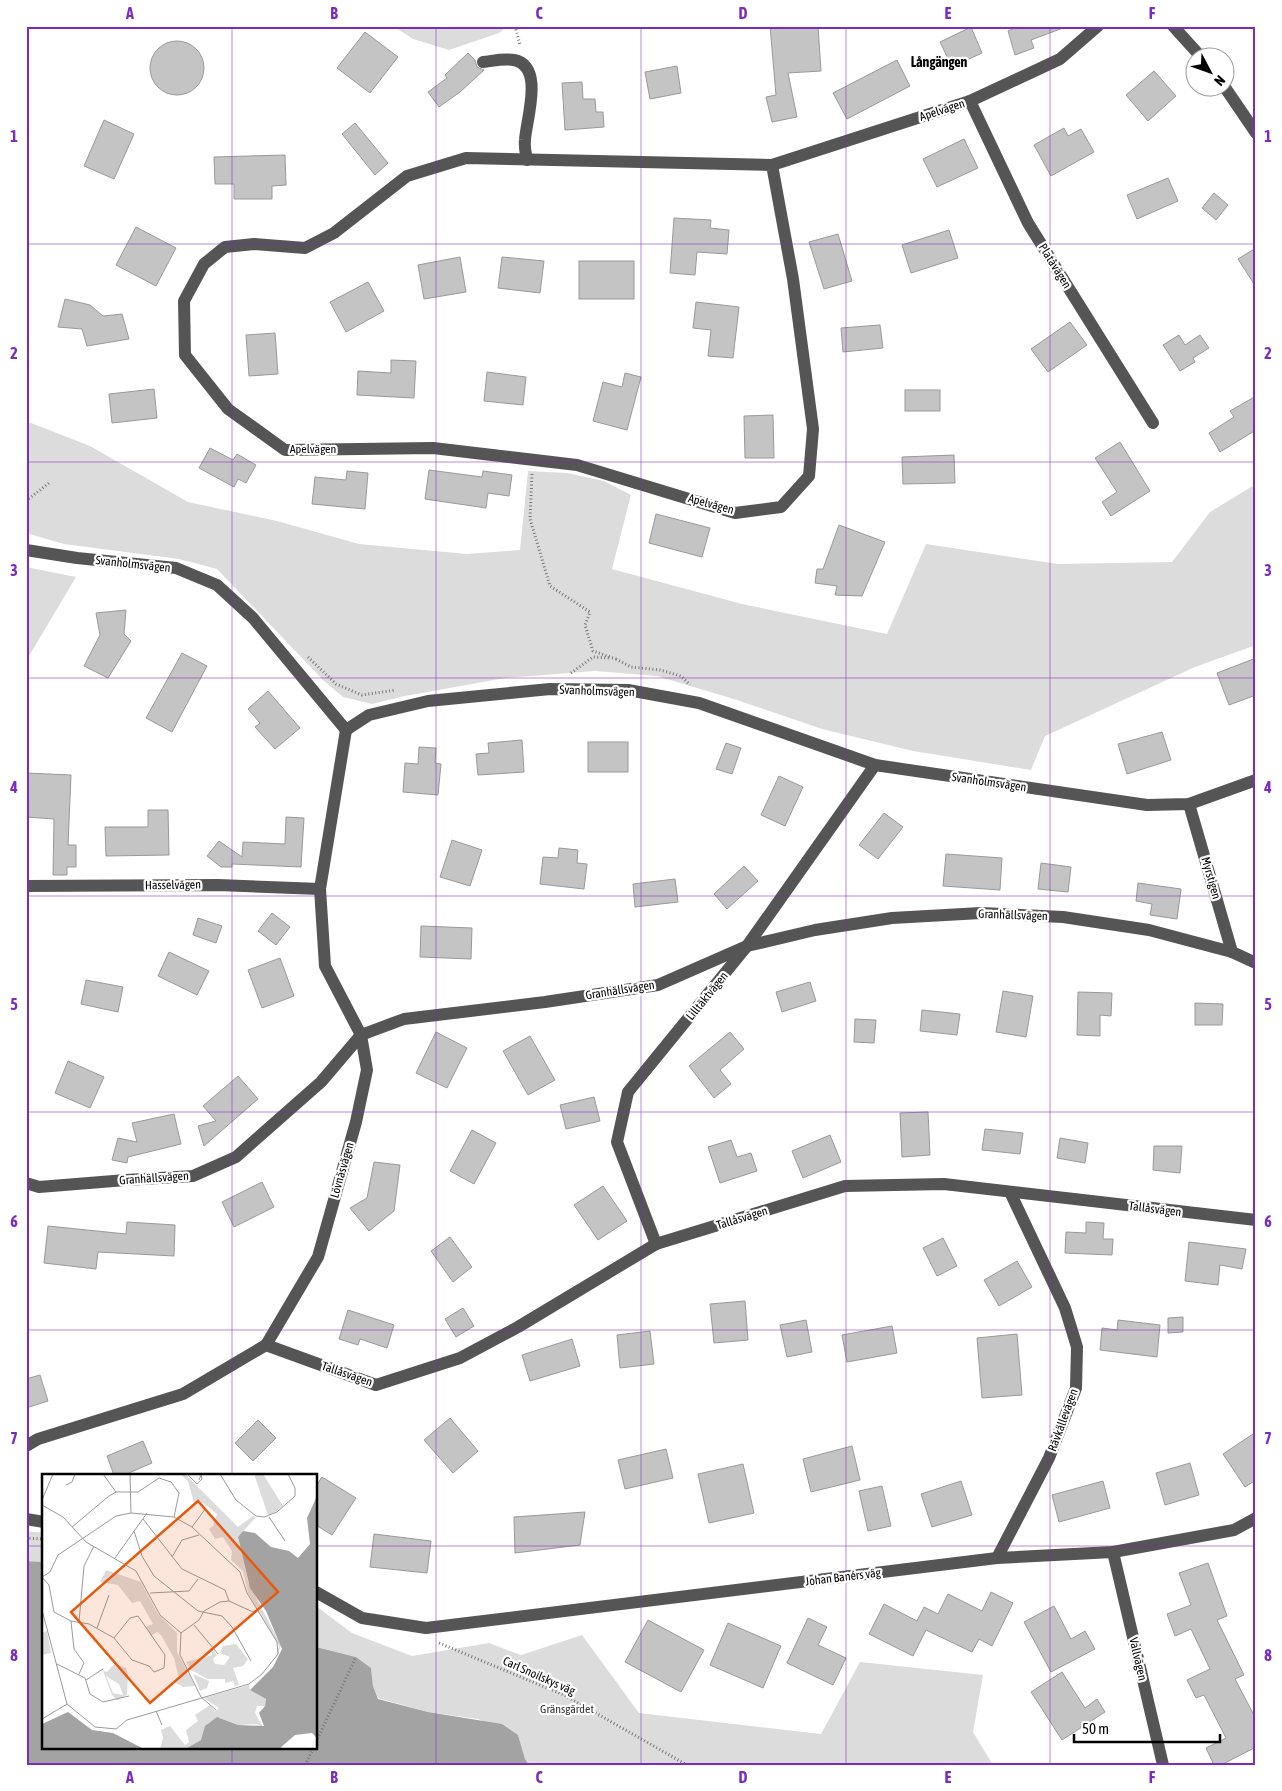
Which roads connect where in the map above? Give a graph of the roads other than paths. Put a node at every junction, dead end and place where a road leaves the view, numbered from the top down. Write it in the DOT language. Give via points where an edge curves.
graph roads {
  1 [pos="1098,26"];
  2 [pos="1172,26"];
  3 [pos="1193,48"];
  4 [pos="483,62"];
  5 [pos="1232,98"];
  6 [pos="970,102"];
  7 [pos="1256,133"];
  8 [pos="526,160"];
  9 [pos="772,164"];
  10 [pos="1154,423"];
  11 [pos="26,550"];
  12 [pos="346,730"];
  13 [pos="875,765"];
  14 [pos="1256,780"];
  15 [pos="1189,804"];
  16 [pos="26,886"];
  17 [pos="320,889"];
  18 [pos="747,946"];
  19 [pos="1232,952"];
  20 [pos="1256,963"];
  21 [pos="361,1035"];
  22 [pos="26,1184"];
  23 [pos="1010,1192"];
  24 [pos="1256,1220"];
  25 [pos="656,1244"];
  26 [pos="266,1345"];
  27 [pos="26,1446"];
  28 [pos="1256,1518"];
  29 [pos="26,1519"];
  30 [pos="42,1522"];
  31 [pos="1113,1552"];
  32 [pos="997,1558"];
  33 [pos="318,1593"];
  34 [pos="1163,1765"];
  1 -- 6 [label="street, Apelvägen" via="1060,59"];
  2 -- 3 [label="street"];
  4 -- 8 [label="street" via="515,60 526,68 533,84 524,142"];
  5 -- 7 [label="street"];
  6 -- 9 [label="street, Apelvägen"];
  6 -- 10 [label="street, Platåvägen" via="1028,223"];
  8 -- 9 [label="street, Apelvägen"];
  8 -- 9 [label="street, Apelvägen" via="466,158 407,176 334,233 305,248 254,244 225,247 204,264 184,301 185,355 228,409 284,450 433,448 577,465 735,512 781,508 809,476 813,429 793,279"];
  11 -- 12 [label="street, Svanholmsvägen" via="176,568 217,585 253,618"];
  12 -- 13 [label="street, Svanholmsvägen" via="369,716 428,701 550,689 628,690 699,703"];
  12 -- 17 [label="street, Lövnäsvägen"];
  13 -- 15 [label="street, Svanholmsvägen" via="1147,805"];
  13 -- 18 [label="street, Lilltäktvägen"];
  14 -- 15 [label="street, Svanholmsvägen"];
  15 -- 19 [label="street, Myrstigen"];
  16 -- 17 [label="street, Hasselvägen" via="218,885"];
  17 -- 21 [label="street, Lövnäsvägen" via="325,966"];
  18 -- 19 [label="street, Granhällsvägen" via="815,930 892,918 982,913 1062,917 1149,930"];
  18 -- 21 [label="street, Granhällsvägen" via="658,985 404,1020"];
  18 -- 25 [label="street, Lilltäktvägen" via="628,1092 617,1142"];
  19 -- 20 [label="street, Granhällsvägen"];
  21 -- 22 [label="street, Granhällsvägen" via="321,1082 236,1157 193,1176 39,1187"];
  21 -- 26 [label="street, Lövnäsvägen" via="367,1070 356,1122 318,1256"];
  23 -- 24 [label="street, Tallåsvägen"];
  23 -- 25 [label="street, Tallåsvägen" via="944,1184 846,1186"];
  23 -- 32 [label="street, Rävkällevägen" via="1065,1308 1077,1347 1076,1388 1049,1458"];
  25 -- 26 [label="street, Tallåsvägen" via="460,1358 376,1385"];
  26 -- 27 [label="street, Lövnäsvägen" via="183,1394 38,1439"];
  28 -- 31 [label="street, Johan Banérs väg" via="1234,1530"];
  29 -- 30 [label="street"];
  31 -- 32 [label="street, Johan Banérs väg"];
  31 -- 34 [label="street, Vallvägen"];
  32 -- 33 [label="street, Johan Banérs väg" via="426,1628 362,1618"];
}
